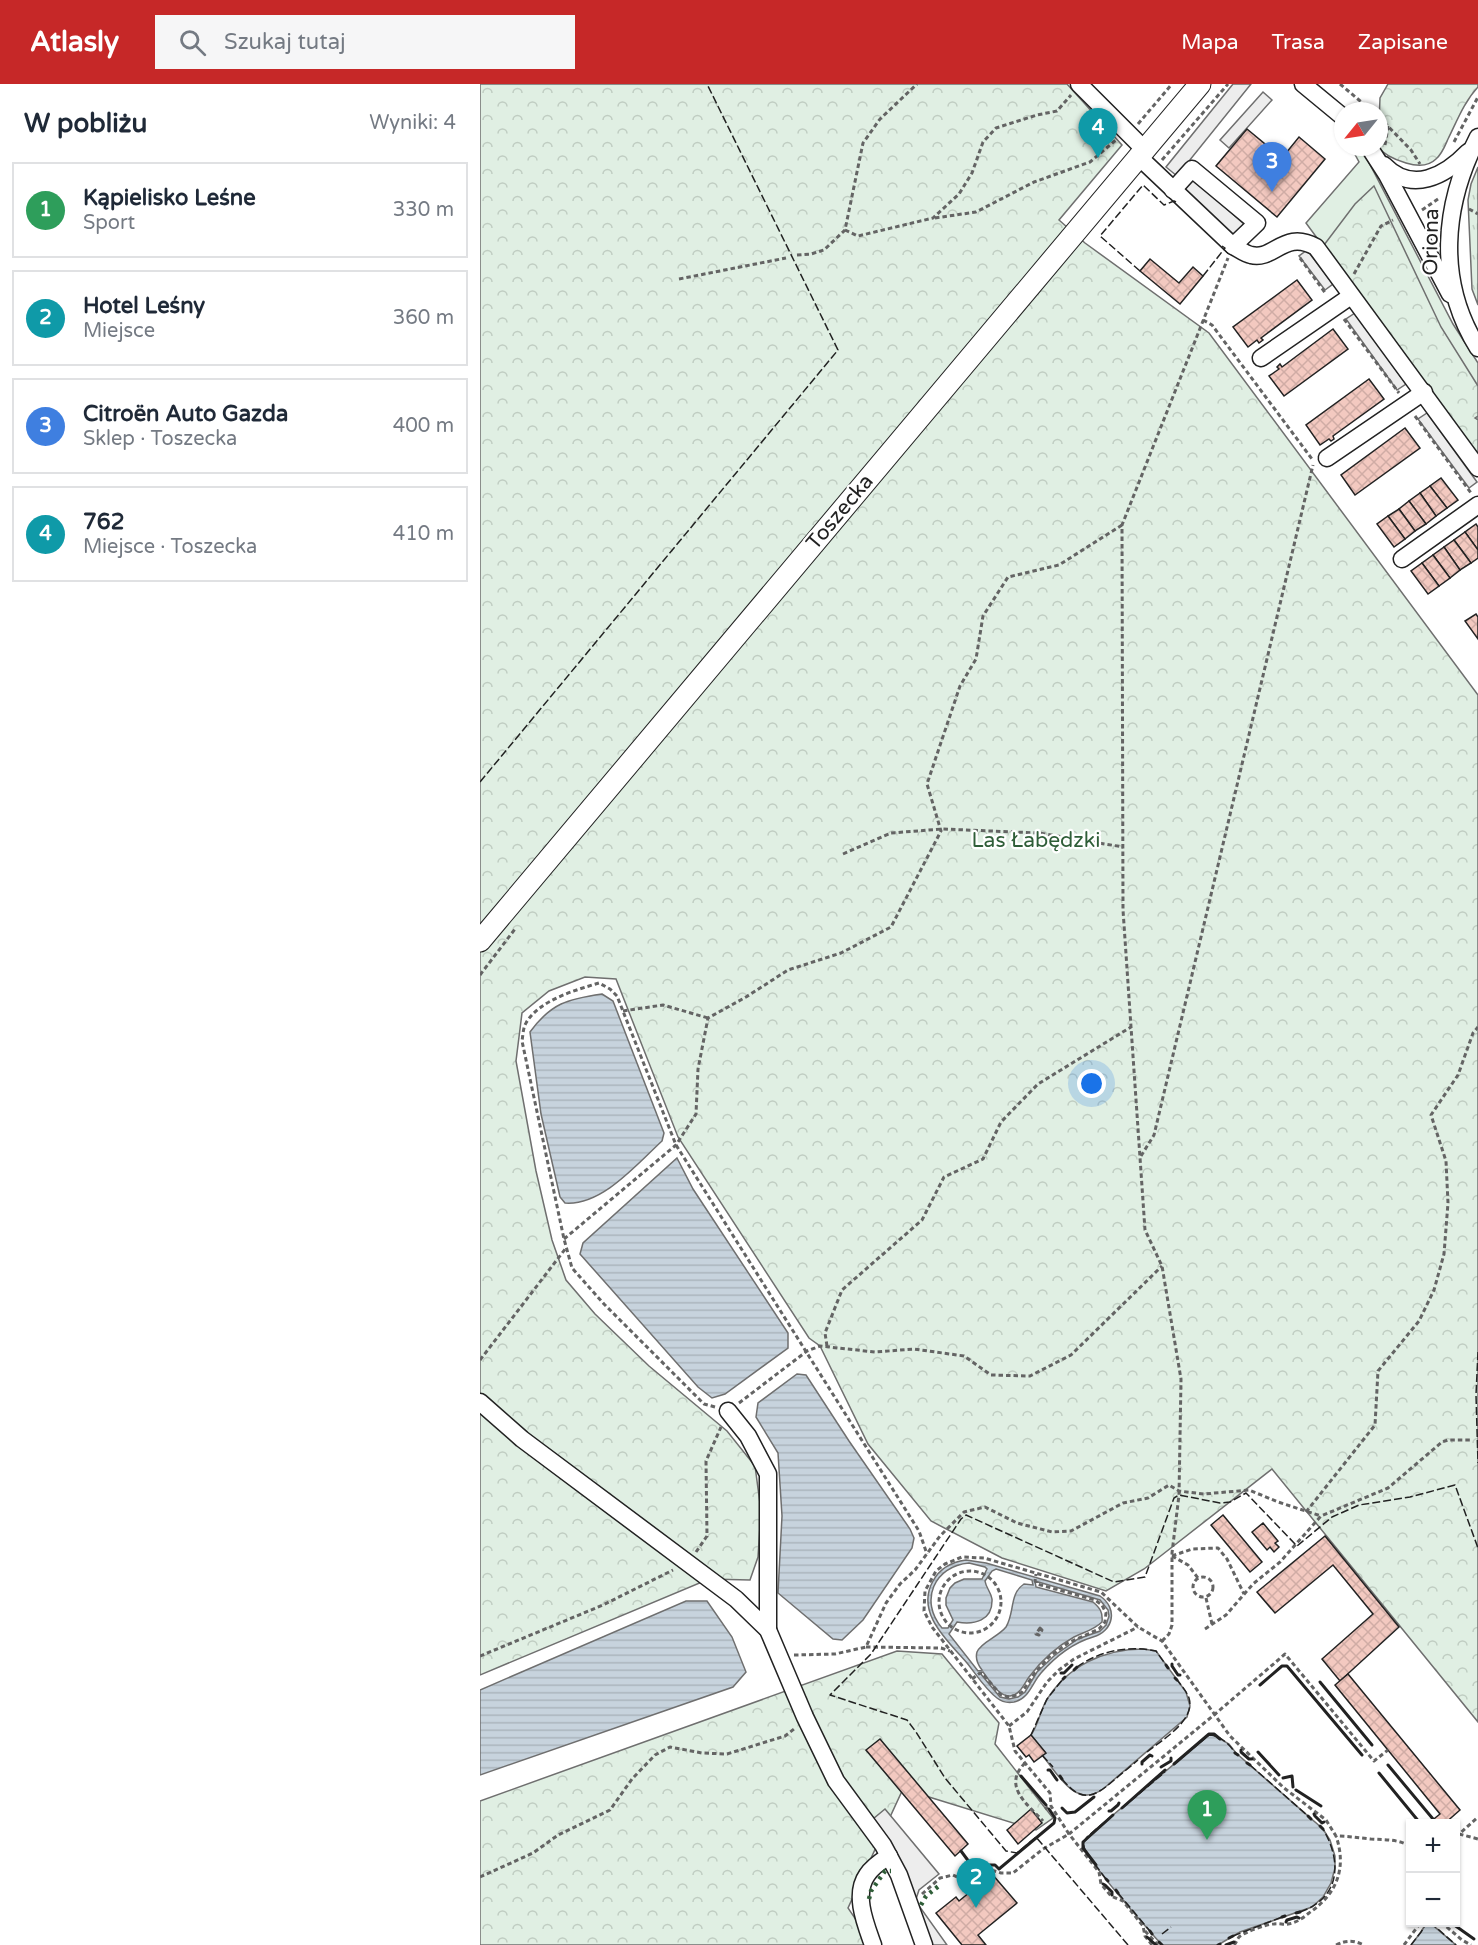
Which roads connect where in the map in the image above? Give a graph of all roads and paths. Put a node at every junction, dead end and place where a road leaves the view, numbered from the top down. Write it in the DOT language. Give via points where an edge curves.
graph roads {
  1 [pos="917,84"];
  2 [pos="1172,84"];
  3 [pos="1200,84"];
  4 [pos="1303,84"];
  5 [pos="1340,84"];
  6 [pos="1082,87"];
  7 [pos="1478,97"];
  8 [pos="1361,102"];
  9 [pos="1334,110"];
  10 [pos="1388,126"];
  11 [pos="1128,133"];
  12 [pos="1475,142"];
  13 [pos="1450,151"];
  14 [pos="1142,153"];
  15 [pos="1376,156"];
  16 [pos="1377,156"];
  17 [pos="1422,170"];
  18 [pos="1173,190"];
  19 [pos="1445,194"];
  20 [pos="1464,206"];
  21 [pos="1415,214"];
  22 [pos="1478,214"];
  23 [pos="933,218"];
  24 [pos="1395,219"];
  25 [pos="844,230"];
  26 [pos="1288,242"];
  27 [pos="1233,246"];
  28 [pos="797,255"];
  29 [pos="786,258"];
  30 [pos="679,279"];
  31 [pos="1348,292"];
  32 [pos="1335,306"];
  33 [pos="1460,313"];
  34 [pos="1203,320"];
  35 [pos="1478,348"];
  36 [pos="1261,358"];
  37 [pos="1424,392"];
  38 [pos="1406,404"];
  39 [pos="1327,458"];
  40 [pos="1478,468"];
  41 [pos="1475,499"];
  42 [pos="1122,525"];
  43 [pos="1402,559"];
  44 [pos="942,829"];
  45 [pos="1123,847"];
  46 [pos="843,854"];
  47 [pos="480,940"];
  48 [pos="623,1011"];
  49 [pos="708,1018"];
  50 [pos="1131,1027"];
  51 [pos="1478,1027"];
  52 [pos="676,1145"];
  53 [pos="1140,1158"];
  54 [pos="564,1239"];
  55 [pos="566,1248"];
  56 [pos="1162,1266"];
  57 [pos="827,1346"];
  58 [pos="807,1351"];
  59 [pos="480,1360"];
  60 [pos="480,1402"];
  61 [pos="728,1411"];
  62 [pos="1470,1440"];
  63 [pos="1179,1491"];
  64 [pos="1306,1512"];
  65 [pos="1321,1516"];
  66 [pos="927,1554"];
  67 [pos="1172,1556"];
  68 [pos="688,1563"];
  69 [pos="987,1576"];
  70 [pos="1036,1577"];
  71 [pos="1198,1578"];
  72 [pos="1244,1594"];
  73 [pos="1206,1598"];
  74 [pos="1212,1624"];
  75 [pos="1138,1627"];
  76 [pos="1033,1628"];
  77 [pos="1205,1629"];
  78 [pos="768,1630"];
  79 [pos="1045,1636"];
  80 [pos="1162,1641"];
  81 [pos="866,1647"];
  82 [pos="950,1651"];
  83 [pos="780,1655"];
  84 [pos="480,1656"];
  85 [pos="972,1679"];
  86 [pos="1214,1715"];
  87 [pos="805,1717"];
  88 [pos="1009,1726"];
  89 [pos="1388,1750"];
  90 [pos="1025,1763"];
  91 [pos="1478,1817"];
  92 [pos="1042,1821"];
  93 [pos="1460,1833"];
  94 [pos="1069,1834"];
  95 [pos="1336,1836"];
  96 [pos="1460,1836"];
  97 [pos="1478,1839"];
  98 [pos="1406,1844"];
  99 [pos="889,1856"];
  100 [pos="480,1877"];
  101 [pos="918,1898"];
  102 [pos="1418,1927"];
  103 [pos="1446,1927"];
  104 [pos="1145,1931"];
  105 [pos="873,1945"];
  106 [pos="924,1945"];
  107 [pos="1152,1945"];
  108 [pos="1158,1945"];
  109 [pos="1234,1945"];
  110 [pos="1336,1945"];
  111 [pos="1364,1945"];
  112 [pos="1404,1945"];
  113 [pos="1471,1945"];
  1 -- 25 [label="path" via="880,119 863,143"];
  2 -- 11 [label="path"];
  3 -- 14 [label="main road, Toszecka"];
  4 -- 9 [label="street"];
  5 -- 8 [label="path"];
  6 -- 11 [label="street"];
  6 -- 23 [label="path" via="1057,111 996,128 982,142 972,173 959,194"];
  7 -- 13 [label="path"];
  10 -- 17 [label="path" via="1411,150"];
  11 -- 14 [label="street"];
  11 -- 23 [label="path" via="1090,162 1034,182 976,212"];
  12 -- 16 [label="street" via="1456,165 1428,179 1398,176"];
  12 -- 33 [label="street, Oriona" via="1459,179 1451,212 1450,266"];
  14 -- 18 [label="street"];
  14 -- 47 [label="main road, Toszecka"];
  15 -- 33 [label="street"];
  18 -- 27 [label="street"];
  18 -- 27 [label="street" via="1192,169 1257,223"];
  19 -- 21 [label="path"];
  20 -- 22 [label="path"];
  23 -- 25 [label="path" via="858,236"];
  24 -- 31 [label="path" via="1381,226"];
  25 -- 28 [label="path" via="824,250"];
  26 -- 27 [label="street" via="1254,256"];
  26 -- 31 [label="street" via="1300,241 1316,247"];
  26 -- 32 [label="path"];
  27 -- 34 [label="path"];
  29 -- 30 [label="path"];
  31 -- 32 [label="street"];
  31 -- 37 [label="street"];
  32 -- 36 [label="street"];
  32 -- 38 [label="path"];
  33 -- 35 [label="street, Oriona"];
  34 -- 42 [label="path"];
  34 -- 53 [label="path" via="1212,325 1314,462 1154,1135"];
  37 -- 38 [label="street"];
  37 -- 40 [label="street"];
  38 -- 39 [label="street"];
  38 -- 41 [label="path"];
  41 -- 43 [label="street"];
  42 -- 44 [label="path" via="1059,565 1008,577 983,616 976,659 960,686 927,784"];
  42 -- 45 [label="path"];
  44 -- 45 [label="path" via="1039,833"];
  44 -- 46 [label="path" via="891,833"];
  44 -- 49 [label="path" via="891,927 841,953 788,970"];
  45 -- 50 [label="path"];
  48 -- 49 [label="path" via="663,1005"];
  48 -- 52 [label="path"];
  48 -- 54 [label="path" via="617,996 599,983 568,992 534,1012 525,1025 522,1041 526,1066"];
  49 -- 52 [label="path" via="698,1069 696,1114"];
  50 -- 53 [label="path"];
  50 -- 57 [label="path" via="1038,1084 1001,1122 983,1159 944,1177 922,1220 842,1290 825,1333"];
  51 -- 64 [label="path" via="1458,1075 1431,1115 1446,1161 1448,1203 1444,1254 1434,1290 1419,1321 1378,1371 1375,1425"];
  52 -- 54 [label="path"];
  52 -- 58 [label="path"];
  53 -- 56 [label="path" via="1145,1230"];
  54 -- 55 [label="path"];
  55 -- 59 [label="path"];
  55 -- 61 [label="path" via="572,1268 668,1370 704,1404"];
  56 -- 57 [label="path" via="1071,1355 1030,1376 990,1375 964,1356 914,1349 875,1352"];
  56 -- 63 [label="path" via="1181,1379"];
  57 -- 58 [label="path"];
  58 -- 61 [label="path"];
  58 -- 66 [label="path" via="919,1531"];
  60 -- 68 [label="street" via="522,1439"];
  61 -- 68 [label="path" via="706,1461 706,1536"];
  61 -- 78 [label="street" via="748,1436 768,1474"];
  62 -- 65 [label="path" via="1442,1442 1388,1488"];
  63 -- 64 [label="path" via="1204,1494 1249,1490"];
  63 -- 66 [label="path" via="1169,1485 1148,1498 1123,1503 1071,1531 1052,1532 1017,1523 985,1507 964,1512"];
  63 -- 67 [label="path"];
  64 -- 65 [label="path"];
  65 -- 72 [label="path" via="1280,1562"];
  66 -- 81 [label="path" via="886,1604"];
  67 -- 71 [label="path" via="1188,1564"];
  67 -- 72 [label="path" via="1192,1549 1218,1548"];
  67 -- 80 [label="path" via="1172,1625"];
  68 -- 78 [label="street" via="736,1599"];
  68 -- 84 [label="path" via="603,1605"];
  69 -- 69 [label="path" via="961,1572 942,1588 938,1604 951,1627 969,1634 993,1624 1001,1599 995,1583"];
  70 -- 75 [label="path" via="1101,1592"];
  70 -- 82 [label="path" via="974,1557 954,1559 936,1572 925,1591 924,1611"];
  70 -- 85 [label="path" via="1036,1584 1095,1600 1106,1613 1105,1622 1049,1657 1017,1695 1001,1695 982,1673"];
  71 -- 73 [label="path" via="1193,1584 1194,1592"];
  71 -- 73 [label="path" via="1207,1577 1213,1585"];
  72 -- 74 [label="path" via="1226,1615"];
  73 -- 74 [label="path"];
  74 -- 77 [label="path"];
  75 -- 80 [label="path"];
  75 -- 88 [label="path" via="1074,1659 1047,1682 1027,1712"];
  76 -- 79 [label="path"];
  78 -- 83 [label="street"];
  80 -- 86 [label="path"];
  81 -- 82 [label="path"];
  81 -- 83 [label="path" via="835,1654"];
  82 -- 85 [label="path"];
  83 -- 87 [label="street"];
  85 -- 88 [label="path"];
  86 -- 89 [label="path" via="1285,1654 1374,1761"];
  86 -- 94 [label="path"];
  86 -- 95 [label="path" via="1284,1788 1326,1820"];
  87 -- 99 [label="street" via="836,1781"];
  87 -- 100 [label="path" via="785,1736 727,1754 670,1747 655,1755 632,1779 610,1810"];
  88 -- 90 [label="path" via="1015,1751"];
  90 -- 92 [label="path" via="1017,1774 1015,1787"];
  90 -- 94 [label="path" via="1050,1793 1051,1806"];
  91 -- 93 [label="path"];
  94 -- 101 [label="path" via="1013,1873 991,1870 974,1883 953,1875 940,1878"];
  94 -- 104 [label="path" via="1099,1872 1101,1884 1111,1896 1123,1901"];
  95 -- 98 [label="path" via="1393,1839"];
  95 -- 109 [label="path" via="1341,1866 1326,1900 1300,1920 1260,1928 1240,1937"];
  96 -- 97 [label="path"];
  99 -- 105 [label="street" via="871,1870 861,1887 864,1922"];
  99 -- 106 [label="street"];
  102 -- 112 [label="path"];
  103 -- 113 [label="path"];
  104 -- 107 [label="path"];
  104 -- 108 [label="path"];
  110 -- 111 [label="path" via="1346,1940"];
}
